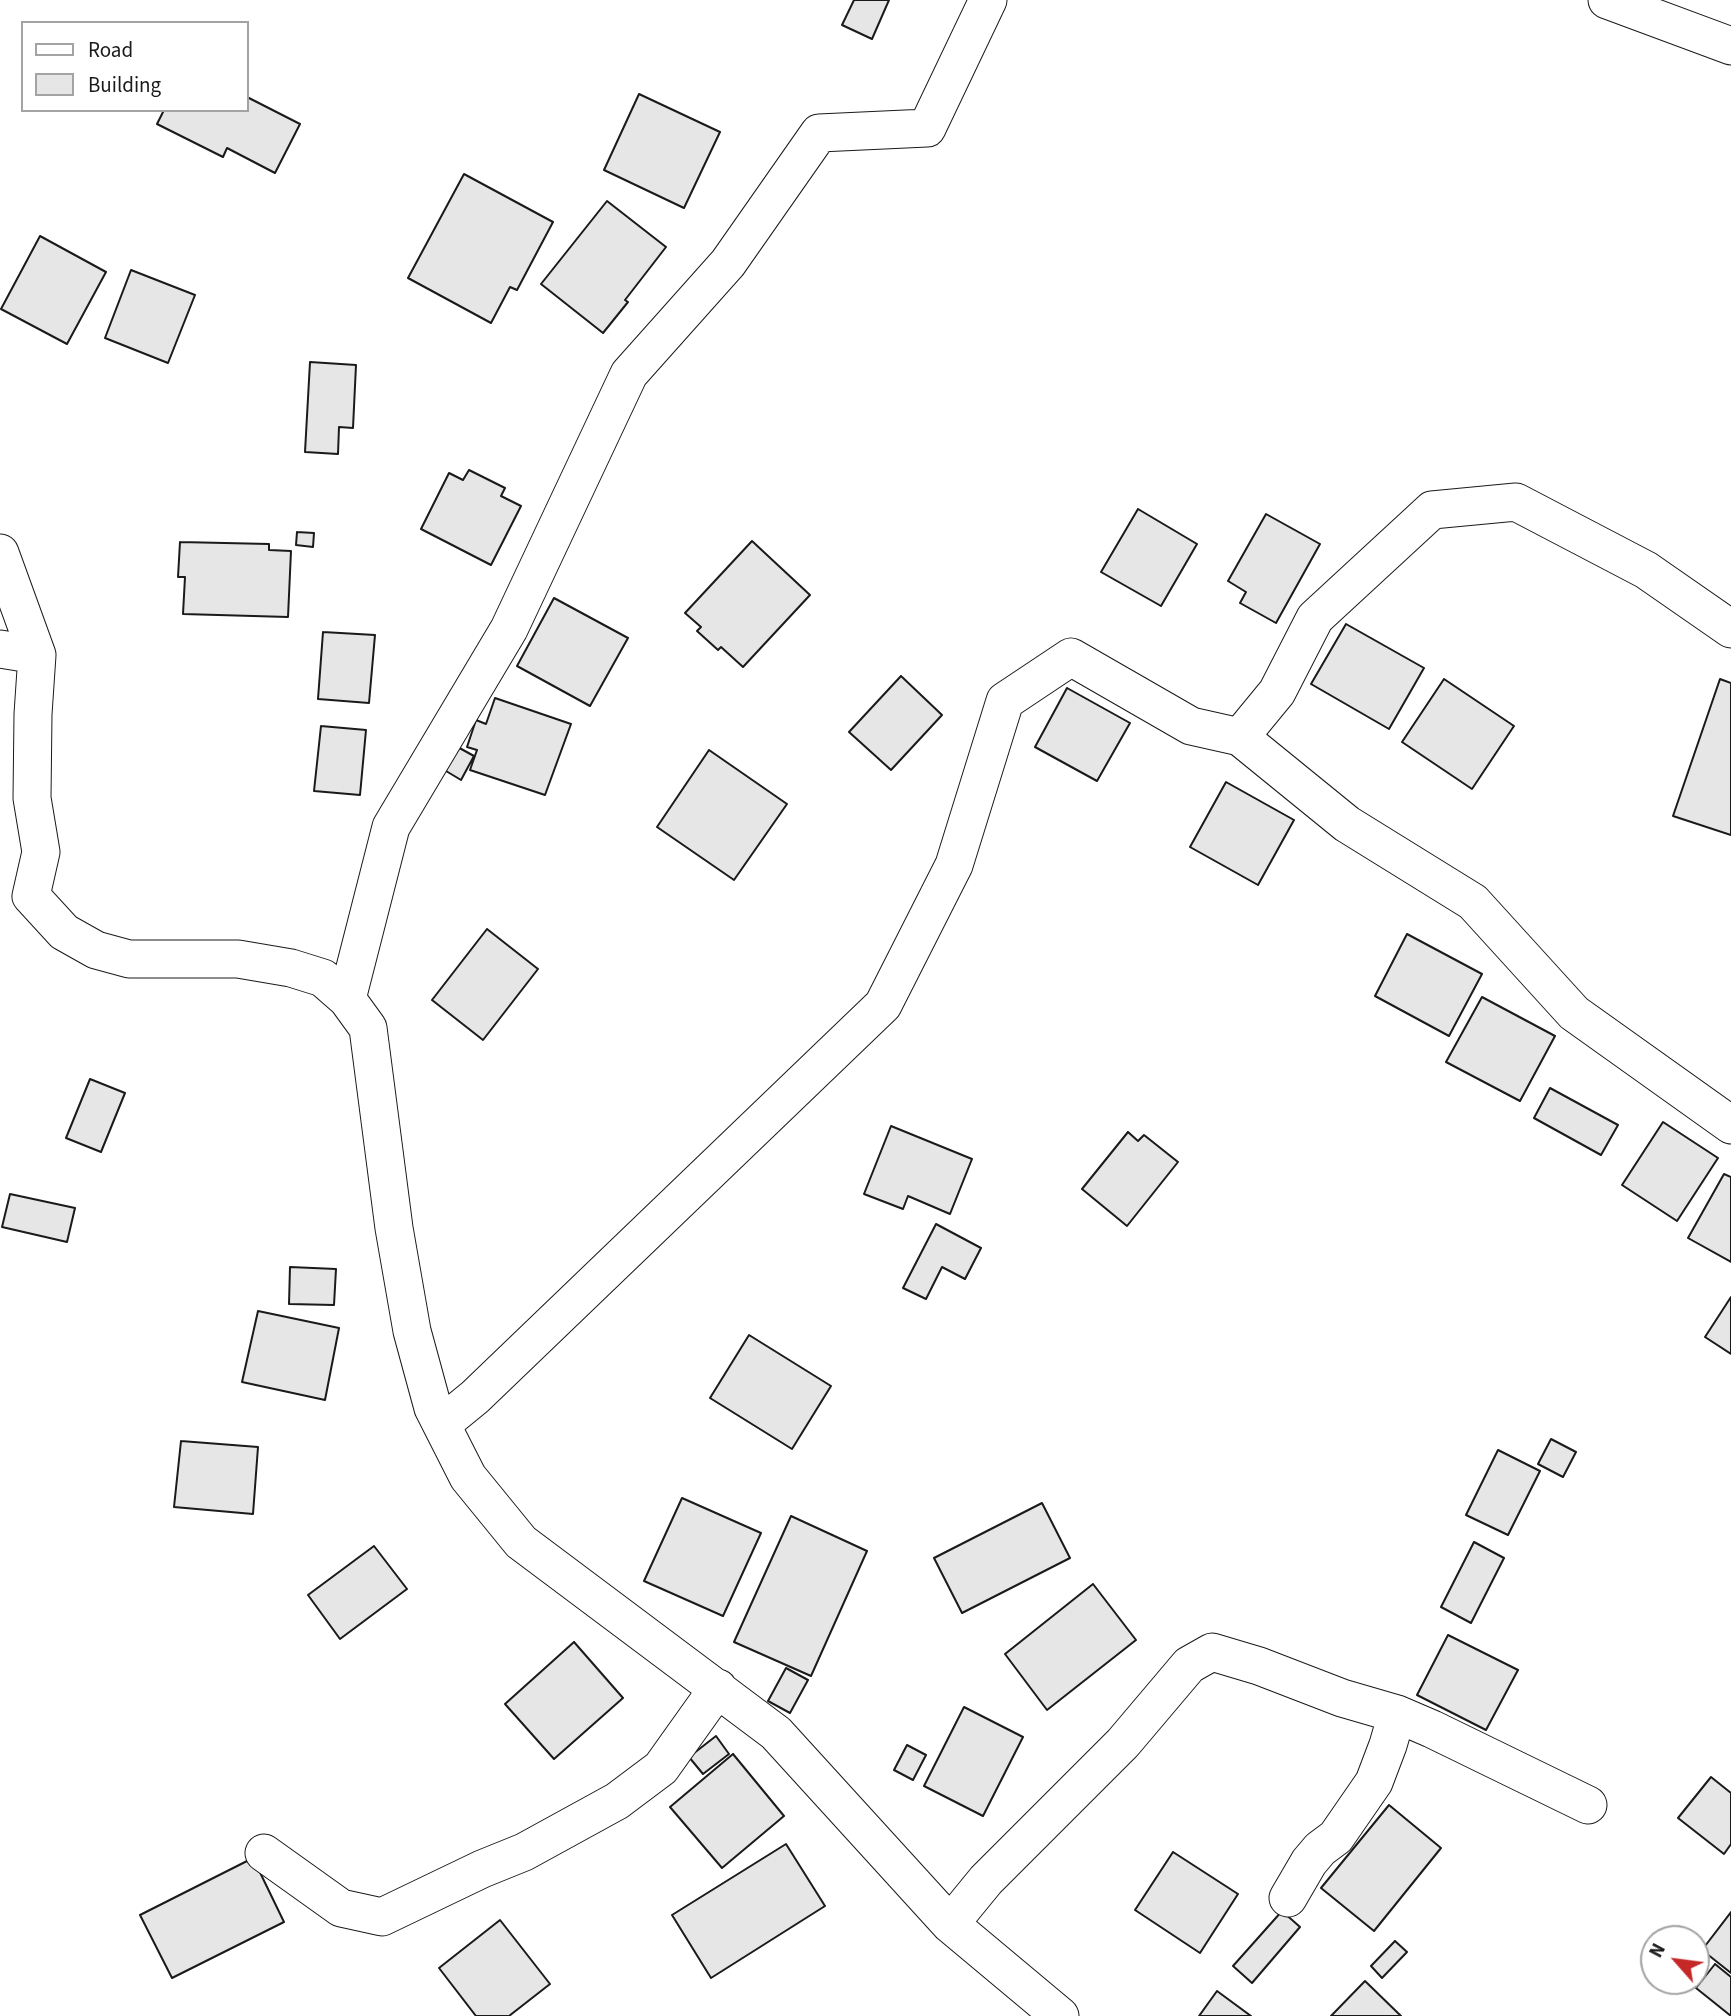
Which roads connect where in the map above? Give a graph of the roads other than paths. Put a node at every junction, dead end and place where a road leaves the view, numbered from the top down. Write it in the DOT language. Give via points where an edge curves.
graph roads {
  1 [pos="988,0"];
  2 [pos="1607,0"];
  3 [pos="1731,47"];
  4 [pos="0,553"];
  5 [pos="1731,629"];
  6 [pos="0,649"];
  7 [pos="37,655"];
  8 [pos="1240,737"];
  9 [pos="347,999"];
  10 [pos="1731,1125"];
  11 [pos="442,1424"];
  12 [pos="718,1688"];
  13 [pos="1396,1714"];
  14 [pos="1588,1805"];
  15 [pos="264,1853"];
  16 [pos="1287,1898"];
  17 [pos="950,1924"];
  18 [pos="1060,2016"];
  1 -- 9 [label="street" via="927,128 819,133 728,263 629,374 509,629 391,827"];
  2 -- 3 [label="street"];
  4 -- 7 [label="street"];
  5 -- 8 [label="street" via="1646,570 1516,502 1432,510 1315,618 1277,692"];
  6 -- 7 [label="street"];
  7 -- 9 [label="street" via="32,799 41,852 32,896 64,932 96,950 129,959 238,958 291,968 323,978"];
  8 -- 10 [label="street" via="1347,824 1473,902 1574,1013"];
  8 -- 11 [label="street" via="1191,726 1070,657 1005,701 954,865 883,1005"];
  9 -- 11 [label="street" via="368,1028 412,1331 433,1408"];
  11 -- 12 [label="street" via="468,1477 521,1542"];
  12 -- 15 [label="street" via="661,1768 617,1801 524,1852 382,1917 341,1908"];
  12 -- 17 [label="street" via="776,1732"];
  13 -- 14 [label="street"];
  13 -- 16 [label="street" via="1382,1764 1367,1795 1336,1837 1309,1862"];
  13 -- 17 [label="street" via="1212,1652 1189,1665 1124,1743 986,1880"];
  17 -- 18 [label="street"];
}
